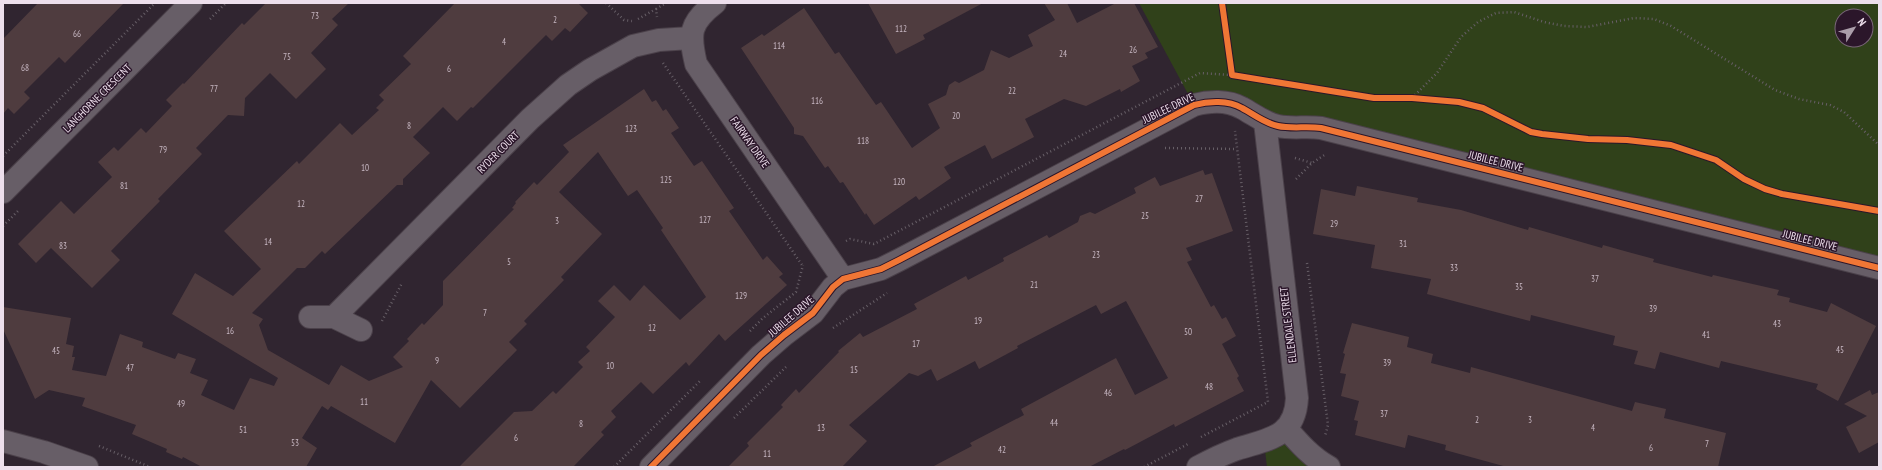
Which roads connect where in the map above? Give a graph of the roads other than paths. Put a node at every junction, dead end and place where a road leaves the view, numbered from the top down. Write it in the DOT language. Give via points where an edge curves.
graph roads {
  1 [pos="191,3"];
  2 [pos="715,3"];
  3 [pos="690,38"];
  4 [pos="1265,122"];
  5 [pos="3,192"];
  6 [pos="1879,268"];
  7 [pos="843,278"];
  8 [pos="310,317"];
  9 [pos="334,317"];
  10 [pos="361,330"];
  11 [pos="1286,428"];
  12 [pos="3,441"];
  13 [pos="87,467"];
  14 [pos="651,467"];
  15 [pos="1198,467"];
  16 [pos="1329,467"];
  1 -- 5 [label="street, LANGHORNE CRESCENT"];
  2 -- 3 [label="street" via="699,18"];
  3 -- 7 [label="street, FAIRWAY DRIVE" via="696,64 704,77"];
  3 -- 9 [label="street, RYDER COURT" via="659,40 633,46 568,85 530,119"];
  4 -- 6 [label="street, JUBILEE DRIVE" via="1287,128 1321,128"];
  4 -- 7 [label="street, JUBILEE DRIVE" via="1234,105 1214,102 1194,105 881,269"];
  4 -- 11 [label="street, ELLENDALE STREET" via="1297,398 1294,419"];
  7 -- 14 [label="street, JUBILEE DRIVE" via="813,313 761,356"];
  8 -- 9 [label="street"];
  9 -- 10 [label="street"];
  11 -- 15 [label="street, ELLENDALE STREET" via="1271,440 1223,454"];
  11 -- 16 [label="street" via="1319,462"];
  12 -- 13 [label="street"];
}
